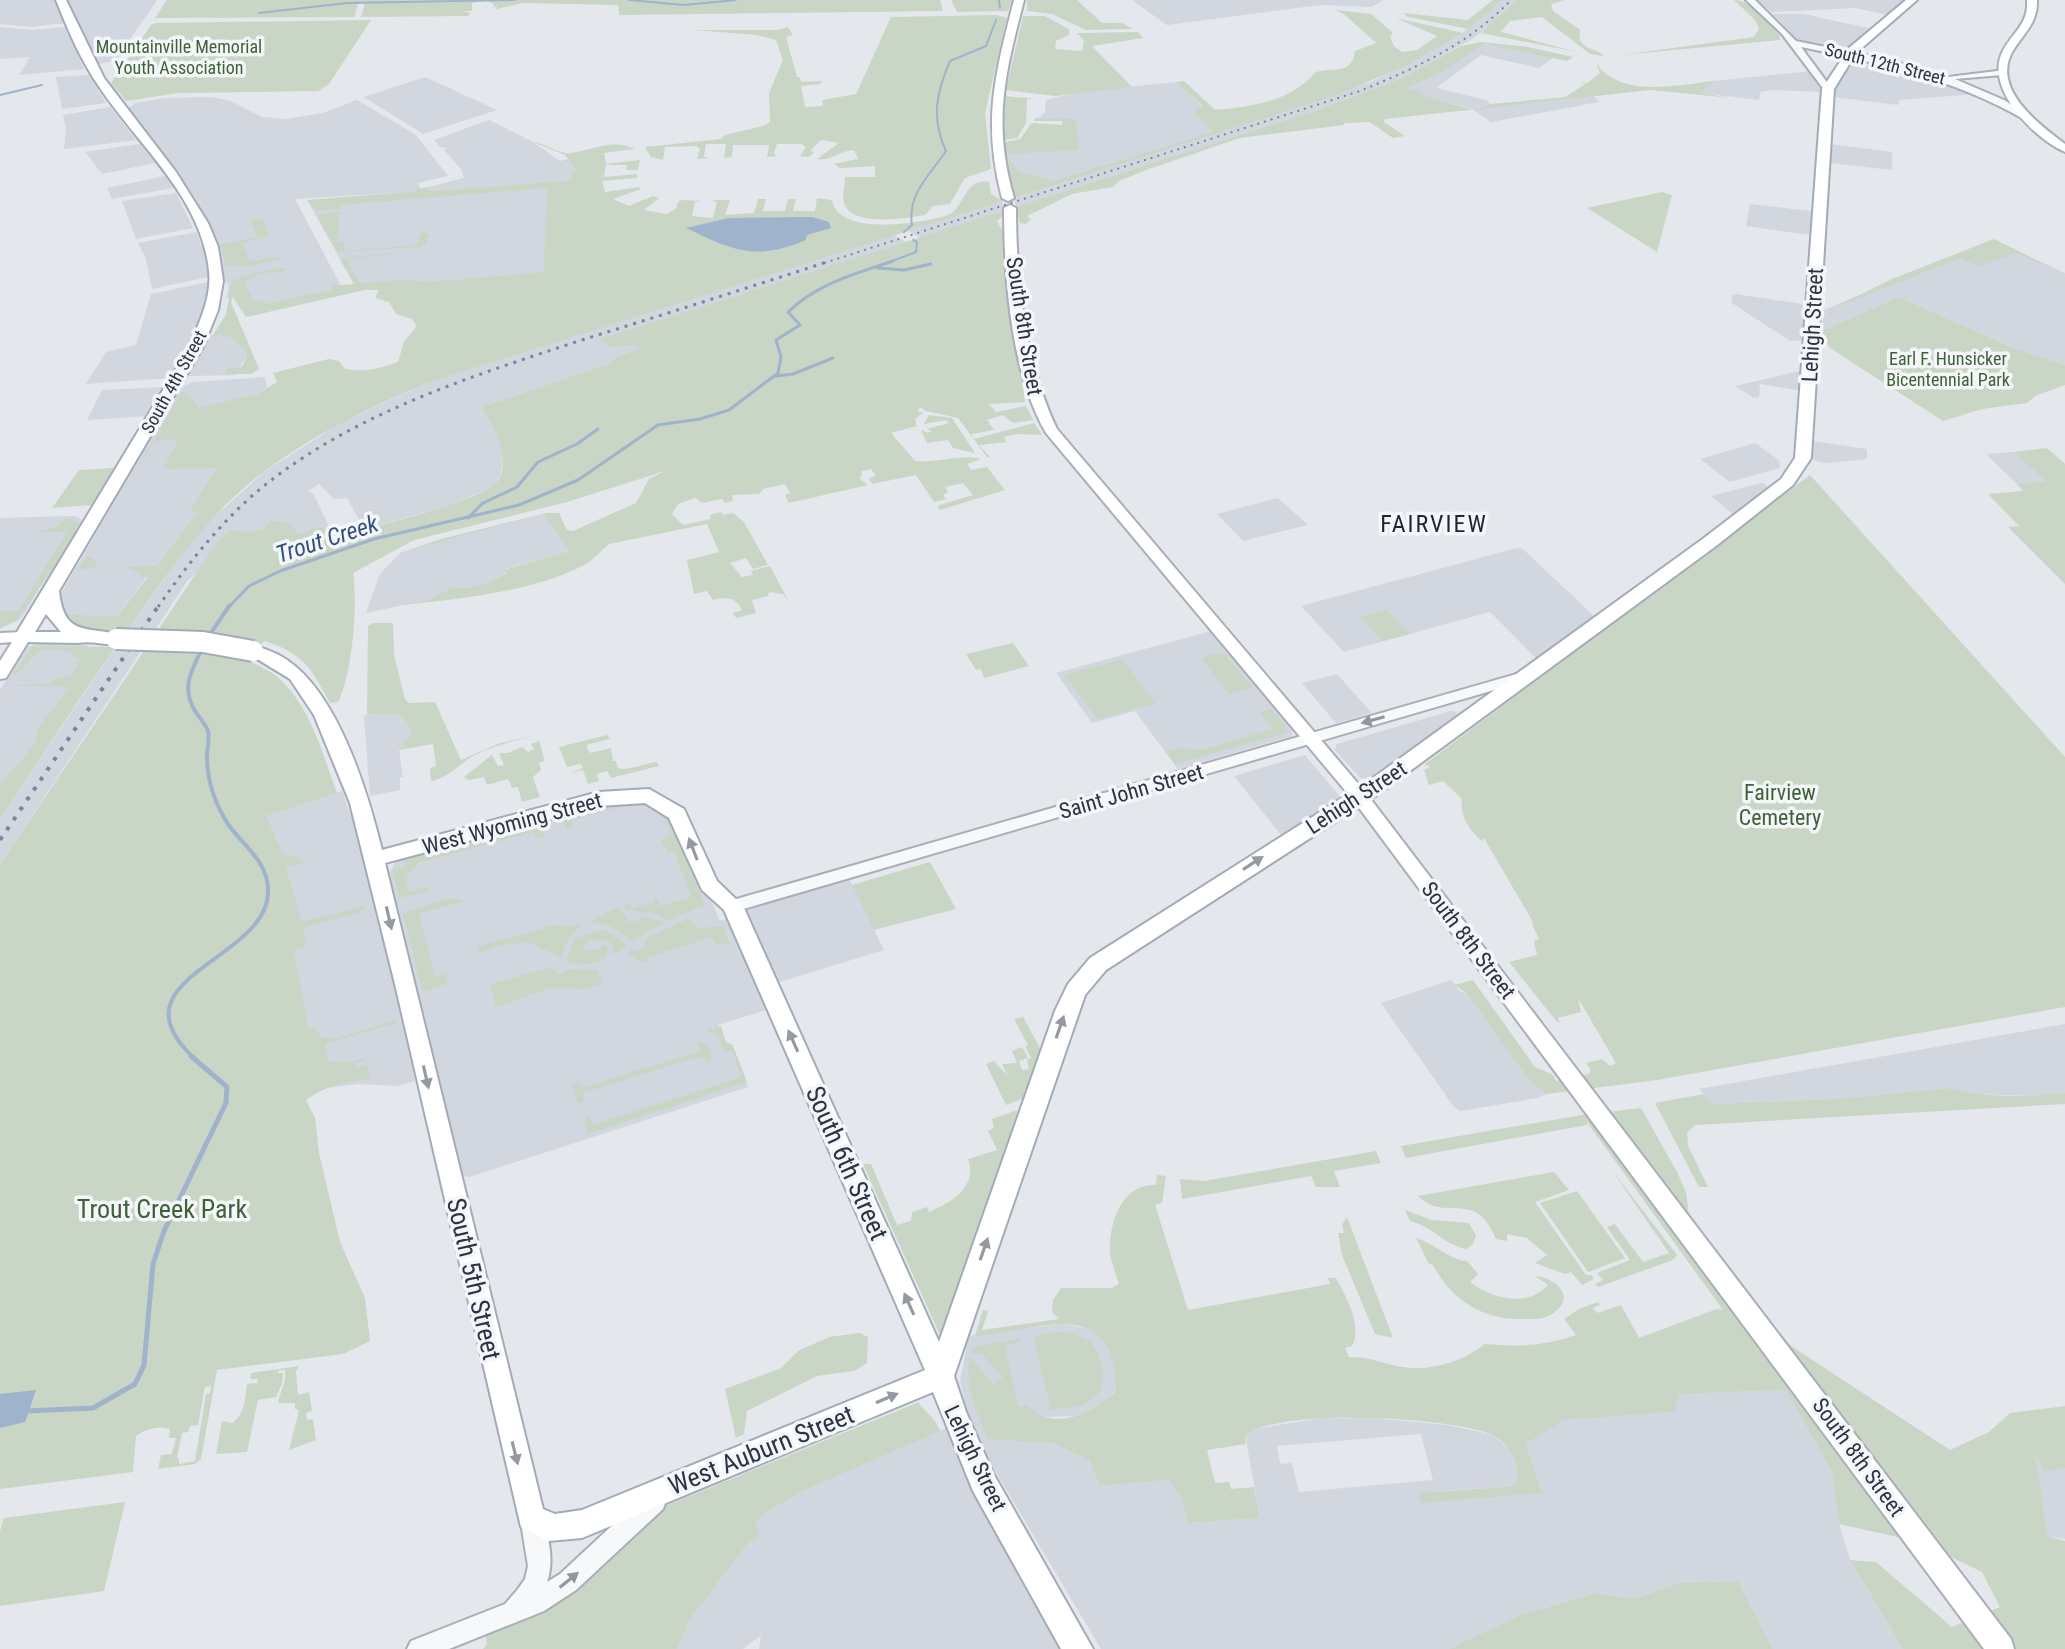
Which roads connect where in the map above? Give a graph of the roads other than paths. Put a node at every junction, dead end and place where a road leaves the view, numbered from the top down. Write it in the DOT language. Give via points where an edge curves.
graph roads {
  1 [pos="61,0"];
  2 [pos="1019,0"];
  3 [pos="1750,0"];
  4 [pos="1912,0"];
  5 [pos="2032,0"];
  6 [pos="1794,43"];
  7 [pos="1850,55"];
  8 [pos="2002,72"];
  9 [pos="1942,77"];
  10 [pos="1828,89"];
  11 [pos="2028,118"];
  12 [pos="2065,149"];
  13 [pos="51,591"];
  14 [pos="23,637"];
  15 [pos="0,638"];
  16 [pos="116,639"];
  17 [pos="0,674"];
  18 [pos="1529,675"];
  19 [pos="1408,710"];
  20 [pos="1309,739"];
  21 [pos="1436,742"];
  22 [pos="649,796"];
  23 [pos="1360,797"];
  24 [pos="375,859"];
  25 [pos="733,906"];
  26 [pos="941,1376"];
  27 [pos="675,1486"];
  28 [pos="531,1517"];
  29 [pos="502,1618"];
  30 [pos="419,1649"];
  31 [pos="1078,1649"];
  32 [pos="2001,1649"];
  1 -- 13 [label="main road, South 4th Street" via="96,74 189,202 216,275 211,312 196,347"];
  2 -- 20 [label="main road, South 8th Street" via="993,113 1031,382 1044,419"];
  3 -- 6 [label="street, South 12th Street"];
  4 -- 7 [label="main road, Lehigh Street"];
  5 -- 8 [label="main road" via="2030,24 2007,51"];
  6 -- 7 [label="street, South 12th Street"];
  6 -- 10 [label="street"];
  7 -- 9 [label="street, South 12th Street"];
  7 -- 10 [label="main road, Lehigh Street"];
  8 -- 9 [label="street"];
  8 -- 11 [label="main road"];
  9 -- 11 [label="street, South 12th Street"];
  10 -- 18 [label="main road, Lehigh Street" via="1803,458 1777,491"];
  11 -- 12 [label="main road"];
  13 -- 14 [label="main road, South 4th Street"];
  13 -- 16 [label="main road" via="52,616 58,624"];
  14 -- 15 [label="main road"];
  14 -- 16 [label="main road"];
  14 -- 17 [label="main road, South 4th Street"];
  16 -- 24 [label="main road, South 5th Street, bridge" via="203,642 253,651 296,675 323,714 360,803"];
  18 -- 19 [label="street, Saint John Street"];
  18 -- 21 [label="main road, Lehigh Street"];
  19 -- 20 [label="street, Saint John Street, one-way"];
  19 -- 21 [label="street" via="1460,711 1463,720"];
  20 -- 23 [label="main road, South 8th Street"];
  20 -- 25 [label="street, Saint John Street"];
  21 -- 23 [label="main road, Lehigh Street"];
  22 -- 24 [label="main road, West Wyoming Street" via="599,799"];
  25 -- 22 [label="main road, South 6th Street, one-way" via="709,885 677,814"];
  26 -- 23 [label="main road, Lehigh Street, one-way" via="1076,990 1098,964 1131,940"];
  23 -- 32 [label="main road, South 8th Street"];
  24 -- 28 [label="main road, South 5th Street, one-way"];
  26 -- 25 [label="main road, South 6th Street, one-way"];
  27 -- 26 [label="main road, West Auburn Street, one-way"];
  26 -- 31 [label="main road, Lehigh Street" via="951,1411 987,1486"];
  27 -- 28 [label="main road, West Auburn Street" via="559,1529 539,1525"];
  29 -- 27 [label="street, one-way" via="568,1582"];
  28 -- 29 [label="street" via="539,1558 535,1587"];
  29 -- 30 [label="street"];
}
